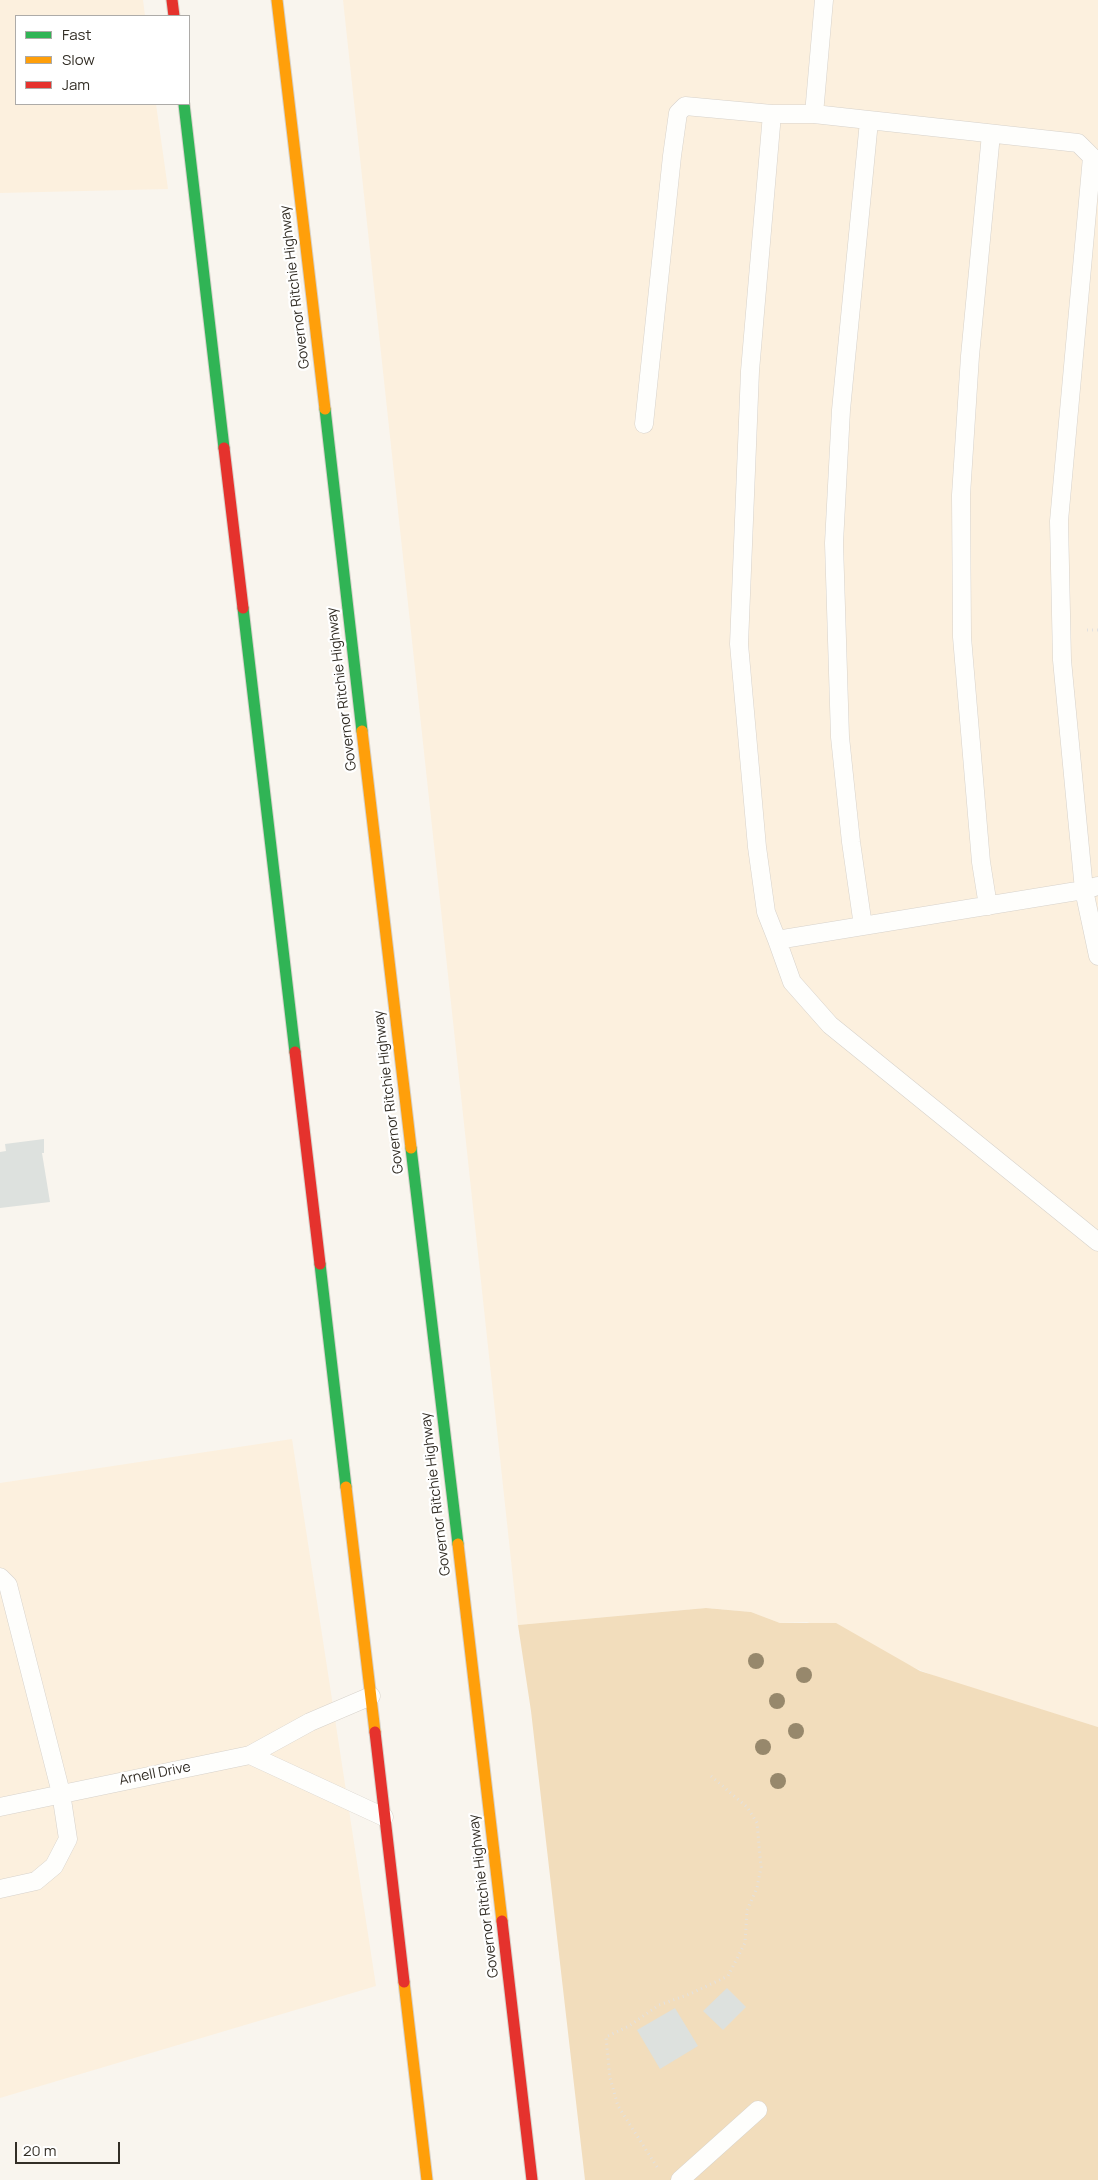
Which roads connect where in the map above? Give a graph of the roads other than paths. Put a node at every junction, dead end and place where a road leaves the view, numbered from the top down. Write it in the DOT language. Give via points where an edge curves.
graph roads {
  1 [pos="172,0"];
  2 [pos="277,0"];
  3 [pos="824,0"];
  4 [pos="174,15"];
  5 [pos="184,105"];
  6 [pos="772,114"];
  7 [pos="814,114"];
  8 [pos="869,120"];
  9 [pos="991,134"];
  10 [pos="644,424"];
  11 [pos="1091,888"];
  12 [pos="988,906"];
  13 [pos="863,926"];
  14 [pos="777,940"];
  15 [pos="1098,956"];
  16 [pos="1098,1242"];
  17 [pos="0,1577"];
  18 [pos="370,1696"];
  19 [pos="250,1755"];
  20 [pos="61,1793"];
  21 [pos="0,1807"];
  22 [pos="384,1817"];
  23 [pos="0,1889"];
  24 [pos="758,2110"];
  25 [pos="427,2180"];
  26 [pos="532,2180"];
  27 [pos="680,2180"];
  1 -- 4 [label="highway"];
  2 -- 26 [label="highway, Governor Ritchie Highway"];
  3 -- 7 [label="lane"];
  5 -- 18 [label="highway"];
  6 -- 7 [label="lane"];
  6 -- 10 [label="lane" via="685,106 678,113"];
  6 -- 14 [label="lane" via="750,371 739,644 757,847 766,912"];
  7 -- 8 [label="lane"];
  8 -- 9 [label="lane"];
  8 -- 13 [label="lane" via="841,410 834,543 840,737 850,842"];
  9 -- 11 [label="lane" via="1078,143 1092,157 1059,521 1062,660"];
  9 -- 12 [label="lane" via="970,356 961,495 962,637"];
  11 -- 12 [label="lane"];
  11 -- 15 [label="lane"];
  12 -- 13 [label="lane"];
  13 -- 14 [label="lane"];
  14 -- 16 [label="lane" via="792,982 830,1025"];
  17 -- 20 [label="lane" via="8,1585"];
  18 -- 19 [label="lane, Arnell Drive" via="310,1722"];
  18 -- 22 [label="highway"];
  19 -- 20 [label="lane, Arnell Drive"];
  19 -- 22 [label="lane"];
  20 -- 21 [label="lane, Arnell Drive"];
  20 -- 23 [label="lane" via="68,1839 54,1866 36,1881"];
  22 -- 25 [label="highway"];
  24 -- 27 [label="lane"];
}
